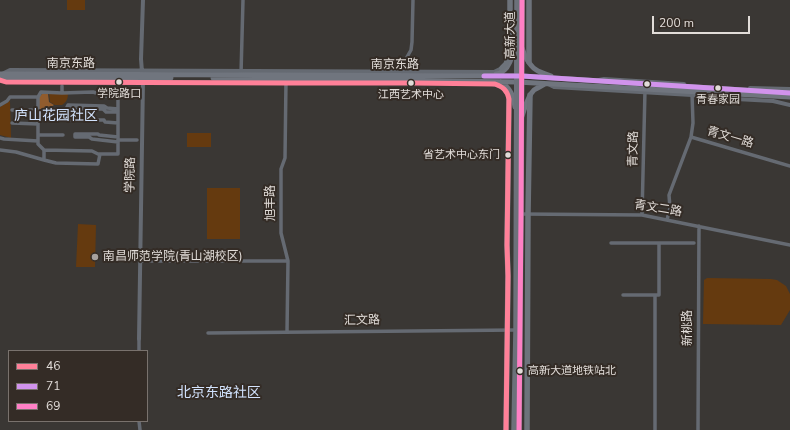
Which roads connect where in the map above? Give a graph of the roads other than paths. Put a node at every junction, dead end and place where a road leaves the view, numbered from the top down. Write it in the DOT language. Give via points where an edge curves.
graph roads {
  1 [pos="143,0"];
  2 [pos="243,0"];
  3 [pos="413,0"];
  4 [pos="510,0"];
  5 [pos="517,0"];
  6 [pos="522,0"];
  7 [pos="529,0"];
  8 [pos="517,34"];
  9 [pos="522,48"];
  10 [pos="529,62"];
  11 [pos="502,68"];
  12 [pos="407,72"];
  13 [pos="457,72"];
  14 [pos="241,73"];
  15 [pos="0,76"];
  16 [pos="474,76"];
  17 [pos="486,76"];
  18 [pos="143,77"];
  19 [pos="555,78"];
  20 [pos="286,79"];
  21 [pos="519,79"];
  22 [pos="595,80"];
  23 [pos="500,82"];
  24 [pos="546,83"];
  25 [pos="62,86"];
  26 [pos="645,88"];
  27 [pos="755,88"];
  28 [pos="790,89"];
  29 [pos="692,91"];
  30 [pos="770,92"];
  31 [pos="62,93"];
  32 [pos="790,93"];
  33 [pos="530,95"];
  34 [pos="38,97"];
  35 [pos="783,97"];
  36 [pos="790,97"];
  37 [pos="509,99"];
  38 [pos="773,101"];
  39 [pos="0,105"];
  40 [pos="790,105"];
  41 [pos="12,110"];
  42 [pos="38,110"];
  43 [pos="118,110"];
  44 [pos="519,117"];
  45 [pos="70,120"];
  46 [pos="12,123"];
  47 [pos="118,123"];
  48 [pos="38,124"];
  49 [pos="38,135"];
  50 [pos="63,135"];
  51 [pos="691,137"];
  52 [pos="0,138"];
  53 [pos="118,139"];
  54 [pos="137,140"];
  55 [pos="38,141"];
  56 [pos="0,150"];
  57 [pos="44,150"];
  58 [pos="100,154"];
  59 [pos="44,160"];
  60 [pos="790,166"];
  61 [pos="521,214"];
  62 [pos="528,214"];
  63 [pos="642,215"];
  64 [pos="667,220"];
  65 [pos="699,226"];
  66 [pos="611,243"];
  67 [pos="659,243"];
  68 [pos="694,243"];
  69 [pos="790,245"];
  70 [pos="140,261"];
  71 [pos="288,261"];
  72 [pos="623,295"];
  73 [pos="655,295"];
  74 [pos="507,330"];
  75 [pos="516,330"];
  76 [pos="286,332"];
  77 [pos="208,333"];
  78 [pos="139,339"];
  79 [pos="139,350"];
  80 [pos="517,429"];
  81 [pos="506,430"];
  82 [pos="527,430"];
  83 [pos="655,430"];
  84 [pos="698,430"];
  1 -- 18 [label="street, 学院路"];
  2 -- 14 [label="street"];
  3 -- 12 [label="street" via="412,42 407,56"];
  4 -- 11 [label="main road" via="508,59"];
  5 -- 8 [label="highway, 高新大道"];
  6 -- 9 [label="highway, 高新大道"];
  7 -- 10 [label="main road"];
  8 -- 17 [label="main road" via="510,64 499,74"];
  8 -- 21 [label="highway, 高新大道"];
  9 -- 10 [label="main road"];
  9 -- 21 [label="highway, 高新大道"];
  10 -- 19 [label="main road" via="536,70"];
  11 -- 13 [label="street" via="494,72"];
  12 -- 13 [label="street"];
  12 -- 14 [label="street"];
  13 -- 16 [label="street"];
  14 -- 18 [label="main road, 南京东路"];
  14 -- 20 [label="main road, 南京东路"];
  15 -- 18 [label="main road, 南京东路"];
  15 -- 18 [label="street" via="6,82"];
  16 -- 17 [label="main road, 南京东路"];
  16 -- 20 [label="main road, 南京东路"];
  17 -- 21 [label="main road, 南京东路"];
  18 -- 20 [label="main road, 南京东路"];
  18 -- 70 [label="street, 学院路"];
  19 -- 21 [label="main road, 南京东路"];
  19 -- 22 [label="main road, 南京东路"];
  20 -- 23 [label="main road, 南京东路"];
  20 -- 37 [label="street" via="495,84 504,89"];
  20 -- 71 [label="street, 旭丰路" via="281,233"];
  21 -- 23 [label="main road, 南京东路"];
  21 -- 24 [label="main road, 南京东路"];
  21 -- 44 [label="highway, 高新大道"];
  22 -- 26 [label="main road, 南京东路"];
  22 -- 27 [label="street"];
  23 -- 44 [label="main road" via="513,95"];
  24 -- 26 [label="main road, 南京东路"];
  24 -- 33 [label="main road"];
  25 -- 31 [label="street"];
  26 -- 29 [label="main road, 南京东路"];
  26 -- 29 [label="street"];
  26 -- 63 [label="street, 青文路"];
  27 -- 28 [label="street"];
  27 -- 30 [label="street"];
  29 -- 30 [label="main road, 南京东路"];
  29 -- 35 [label="main road, 南京东路"];
  29 -- 38 [label="street" via="725,100"];
  29 -- 51 [label="street, 青文一路"];
  30 -- 32 [label="main road, 南京东路"];
  31 -- 34 [label="street" via="41,92"];
  31 -- 43 [label="street" via="93,92 118,96"];
  33 -- 44 [label="main road"];
  33 -- 62 [label="main road"];
  34 -- 39 [label="street" via="10,97"];
  34 -- 42 [label="street"];
  35 -- 36 [label="main road, 南京东路"];
  35 -- 38 [label="street"];
  37 -- 74 [label="main road"];
  38 -- 40 [label="street"];
  41 -- 42 [label="street"];
  42 -- 48 [label="street"];
  43 -- 43 [label="street" via="104,106 67,107 103,109 106,112"];
  43 -- 47 [label="street"];
  44 -- 61 [label="highway, 高新大道"];
  44 -- 75 [label="highway, 高新大道"];
  45 -- 47 [label="street" via="104,120"];
  46 -- 48 [label="street"];
  47 -- 53 [label="street"];
  48 -- 49 [label="street"];
  49 -- 50 [label="street"];
  49 -- 55 [label="street"];
  51 -- 60 [label="street, 青文一路"];
  51 -- 64 [label="street" via="669,195 670,208"];
  52 -- 55 [label="street"];
  53 -- 53 [label="street" via="98,134 75,134 75,137 92,139"];
  53 -- 54 [label="street"];
  53 -- 58 [label="street" via="118,154"];
  55 -- 57 [label="street"];
  56 -- 59 [label="street"];
  57 -- 58 [label="street" via="92,151"];
  57 -- 59 [label="street"];
  58 -- 59 [label="street" via="98,164 56,163"];
  61 -- 62 [label="street, 青文二路"];
  61 -- 80 [label="highway, 高新大道"];
  62 -- 63 [label="street, 青文二路"];
  62 -- 82 [label="main road"];
  63 -- 64 [label="street, 青文二路"];
  64 -- 65 [label="street, 青文二路"];
  65 -- 69 [label="street, 青文二路"];
  65 -- 84 [label="street, 新桃路"];
  66 -- 67 [label="street"];
  67 -- 68 [label="street"];
  67 -- 73 [label="street" via="659,295"];
  70 -- 71 [label="street"];
  70 -- 78 [label="street, 学院路"];
  71 -- 76 [label="street, 旭丰路"];
  72 -- 73 [label="street"];
  73 -- 83 [label="street"];
  74 -- 75 [label="street, 汇文路"];
  74 -- 76 [label="street, 汇文路"];
  74 -- 81 [label="main road"];
  75 -- 80 [label="highway, 高新大道"];
  76 -- 77 [label="street, 汇文路"];
  78 -- 79 [label="street, 学院路"];
}
